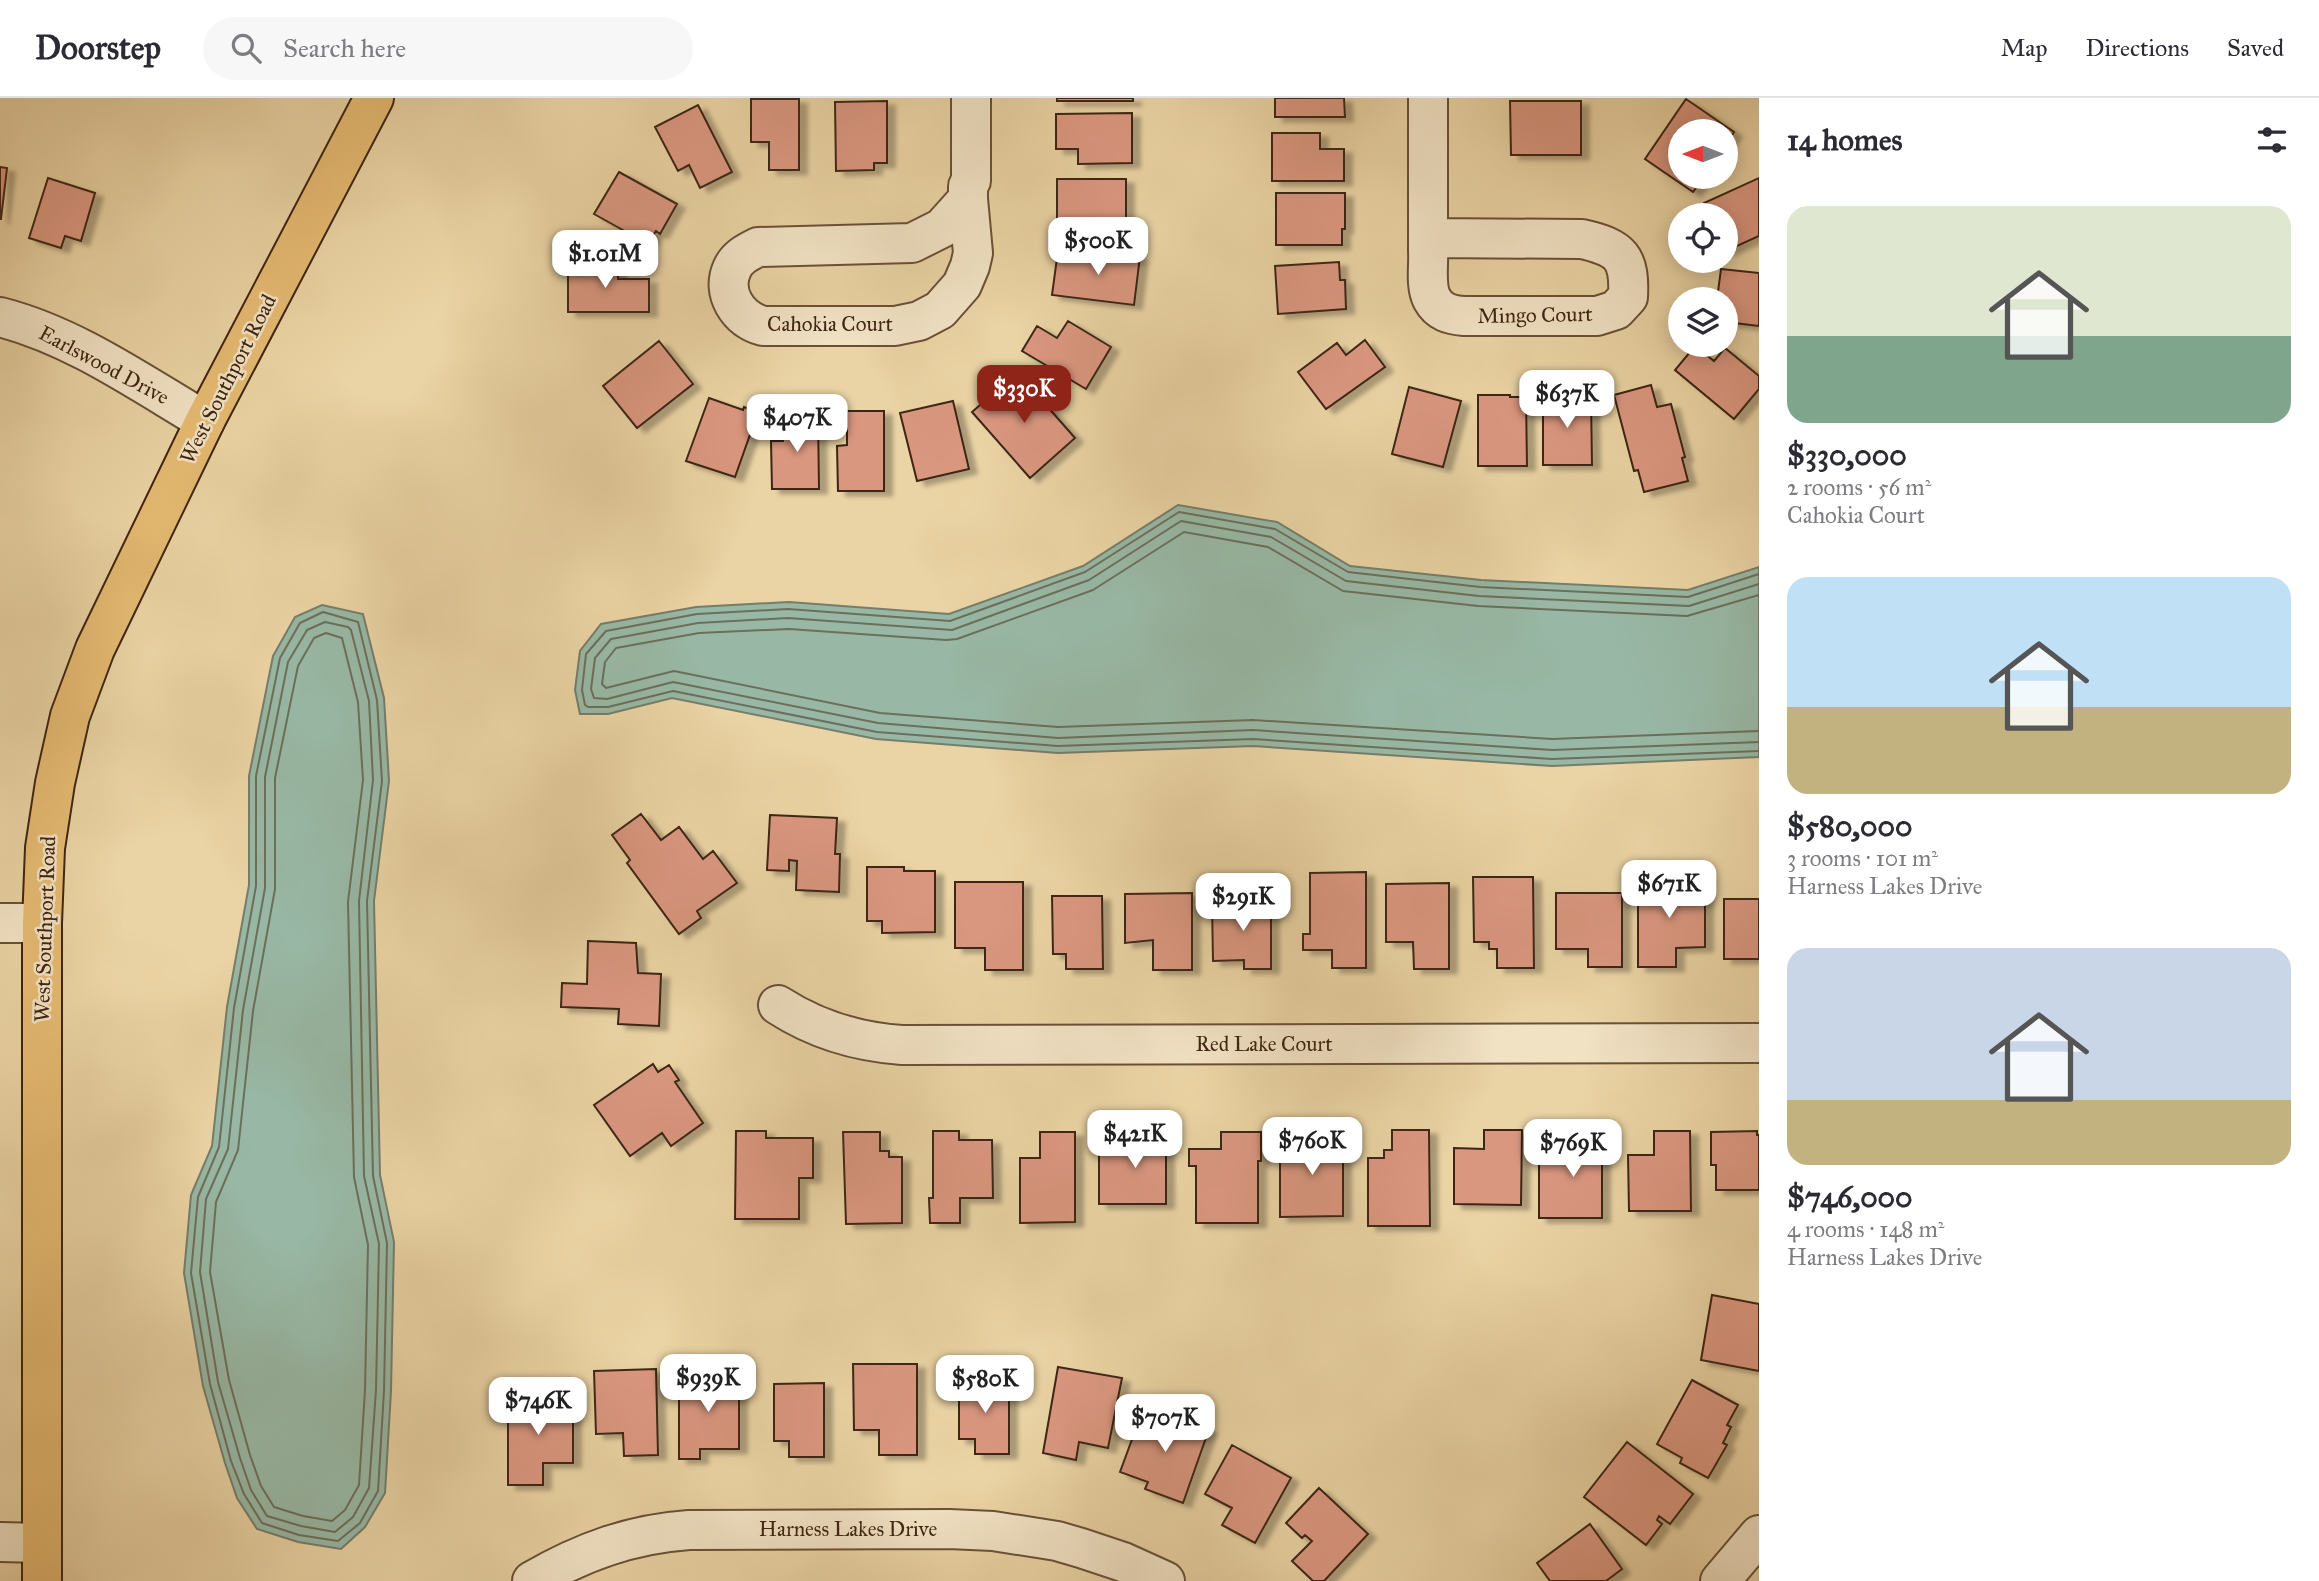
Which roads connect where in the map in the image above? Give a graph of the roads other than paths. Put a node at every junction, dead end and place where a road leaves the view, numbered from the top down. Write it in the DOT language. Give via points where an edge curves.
graph roads {
  1 [pos="374,98"];
  2 [pos="971,98"];
  3 [pos="1428,98"];
  4 [pos="968,199"];
  5 [pos="1428,238"];
  6 [pos="0,317"];
  7 [pos="205,421"];
  8 [pos="0,923"];
  9 [pos="42,923"];
  10 [pos="778,1004"];
  11 [pos="1759,1043"];
  12 [pos="1759,1535"];
  13 [pos="0,1542"];
  14 [pos="41,1543"];
  15 [pos="42,1581"];
  16 [pos="532,1581"];
  17 [pos="1165,1581"];
  18 [pos="1720,1581"];
  1 -- 7 [label="main road, West Southport Road"];
  2 -- 4 [label="street, Cahokia Court"];
  3 -- 5 [label="street, Mingo Court"];
  4 -- 4 [label="street, Cahokia Court" via="942,228 912,243 758,247 745,253 732,270 729,290 736,309 763,326 895,326 919,321 940,310 957,292 970,266"];
  5 -- 5 [label="street, Mingo Court" via="1429,288 1432,299 1448,315 1597,316 1616,310 1628,297 1629,271 1619,255 1604,244 1582,239"];
  6 -- 7 [label="street, Earlswood Drive" via="86,351"];
  7 -- 9 [label="main road, West Southport Road" via="95,649 70,716 45,848"];
  8 -- 9 [label="street"];
  9 -- 14 [label="main road, West Southport Road"];
  10 -- 11 [label="street, Red Lake Court" via="823,1028 902,1045"];
  12 -- 18 [label="street"];
  13 -- 14 [label="street"];
  14 -- 15 [label="main road, West Southport Road"];
  16 -- 17 [label="street, Harness Lakes Drive" via="598,1548 659,1532 949,1529 1057,1541"];
}
